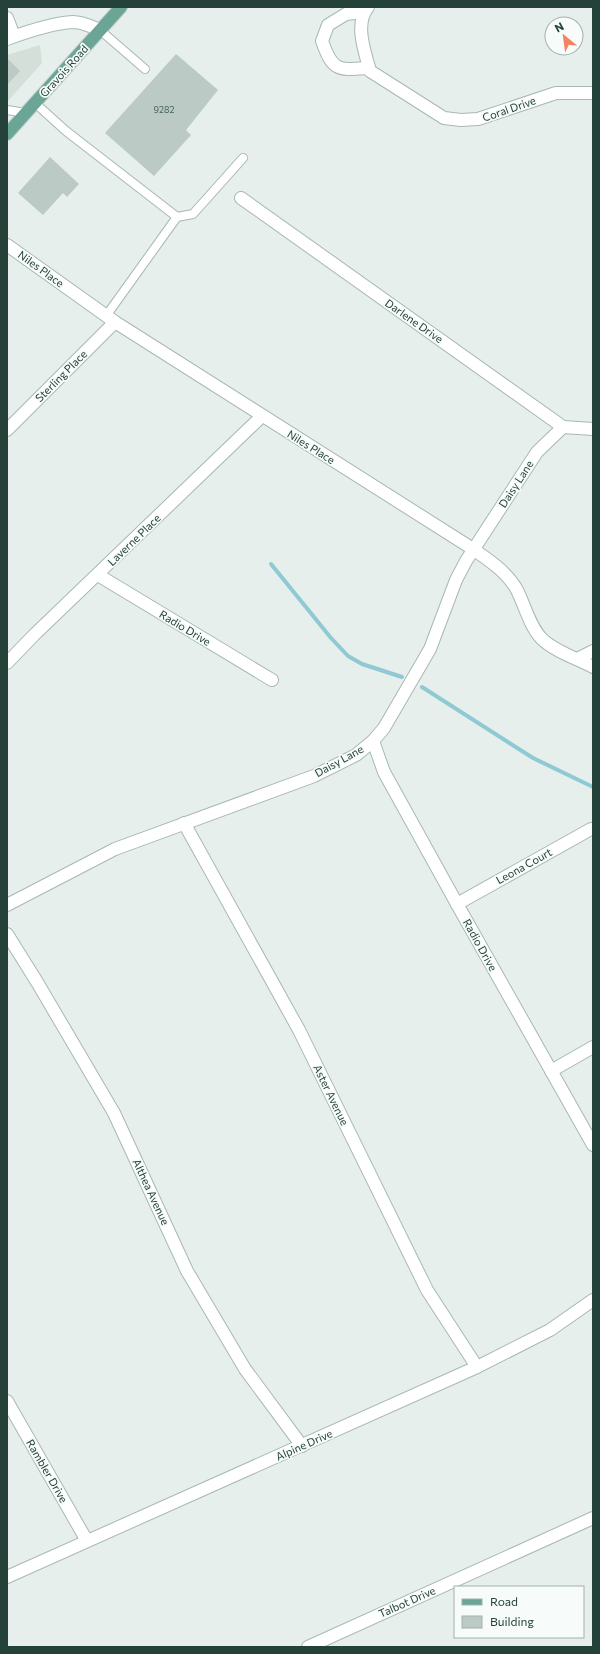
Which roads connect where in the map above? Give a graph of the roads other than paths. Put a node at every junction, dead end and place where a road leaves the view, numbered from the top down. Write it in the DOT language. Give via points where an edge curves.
graph roads {
  1 [pos="121,7"];
  2 [pos="366,9"];
  3 [pos="7,18"];
  4 [pos="100,30"];
  5 [pos="10,38"];
  6 [pos="369,68"];
  7 [pos="145,69"];
  8 [pos="593,93"];
  9 [pos="35,103"];
  10 [pos="7,110"];
  11 [pos="26,113"];
  12 [pos="7,134"];
  13 [pos="243,158"];
  14 [pos="241,198"];
  15 [pos="177,217"];
  16 [pos="7,245"];
  17 [pos="110,319"];
  18 [pos="262,416"];
  19 [pos="563,427"];
  20 [pos="593,429"];
  21 [pos="7,430"];
  22 [pos="473,549"];
  23 [pos="98,575"];
  24 [pos="593,651"];
  25 [pos="577,659"];
  26 [pos="7,663"];
  27 [pos="593,667"];
  28 [pos="272,680"];
  29 [pos="373,741"];
  30 [pos="184,823"];
  31 [pos="591,829"];
  32 [pos="457,904"];
  33 [pos="7,905"];
  34 [pos="7,934"];
  35 [pos="593,1047"];
  36 [pos="551,1071"];
  37 [pos="593,1145"];
  38 [pos="593,1300"];
  39 [pos="477,1367"];
  40 [pos="7,1401"];
  41 [pos="302,1446"];
  42 [pos="593,1518"];
  43 [pos="87,1541"];
  44 [pos="7,1577"];
  45 [pos="308,1647"];
  1 -- 4 [label="main road, Gravois Road"];
  2 -- 6 [label="street" via="361,38"];
  2 -- 6 [label="street" via="346,14 328,25 322,41 332,63 344,70"];
  3 -- 5 [label="street"];
  4 -- 5 [label="street" via="74,22"];
  4 -- 7 [label="lane"];
  4 -- 9 [label="main road, Gravois Road"];
  6 -- 8 [label="street, Coral Drive" via="444,118 461,120 478,120 556,93"];
  9 -- 11 [label="main road, Gravois Road"];
  9 -- 15 [label="lane" via="66,131"];
  10 -- 11 [label="lane"];
  11 -- 12 [label="main road, Gravois Road"];
  13 -- 15 [label="lane" via="192,214"];
  14 -- 19 [label="street, Darlene Drive"];
  15 -- 17 [label="lane"];
  16 -- 17 [label="street, Niles Place"];
  17 -- 18 [label="street, Niles Place"];
  17 -- 21 [label="street, Sterling Place"];
  18 -- 22 [label="street, Niles Place"];
  18 -- 23 [label="street, Laverne Place"];
  19 -- 20 [label="street"];
  19 -- 22 [label="street, Daisy Lane" via="537,452"];
  22 -- 25 [label="street, Niles Place" via="508,576 542,639 553,648"];
  22 -- 29 [label="street, Daisy Lane" via="456,580 430,649 384,728"];
  23 -- 26 [label="street, Laverne Place"];
  23 -- 28 [label="street, Radio Drive"];
  24 -- 25 [label="street"];
  25 -- 27 [label="street, Niles Place"];
  29 -- 30 [label="street, Daisy Lane" via="356,754 314,776"];
  29 -- 32 [label="street, Radio Drive" via="384,772"];
  30 -- 33 [label="street, Daisy Lane" via="115,849"];
  30 -- 39 [label="street, Aster Avenue" via="298,1030 427,1290"];
  31 -- 32 [label="street, Leona Court"];
  32 -- 36 [label="street, Radio Drive"];
  34 -- 41 [label="street, Althea Avenue" via="114,1113 191,1277 244,1369"];
  35 -- 36 [label="street"];
  36 -- 37 [label="street, Radio Drive"];
  38 -- 39 [label="street, Alpine Drive" via="550,1330"];
  39 -- 41 [label="street, Alpine Drive"];
  40 -- 43 [label="street, Rambler Drive"];
  41 -- 43 [label="street, Alpine Drive"];
  42 -- 45 [label="street, Talbot Drive"];
  43 -- 44 [label="street, Alpine Drive"];
}
